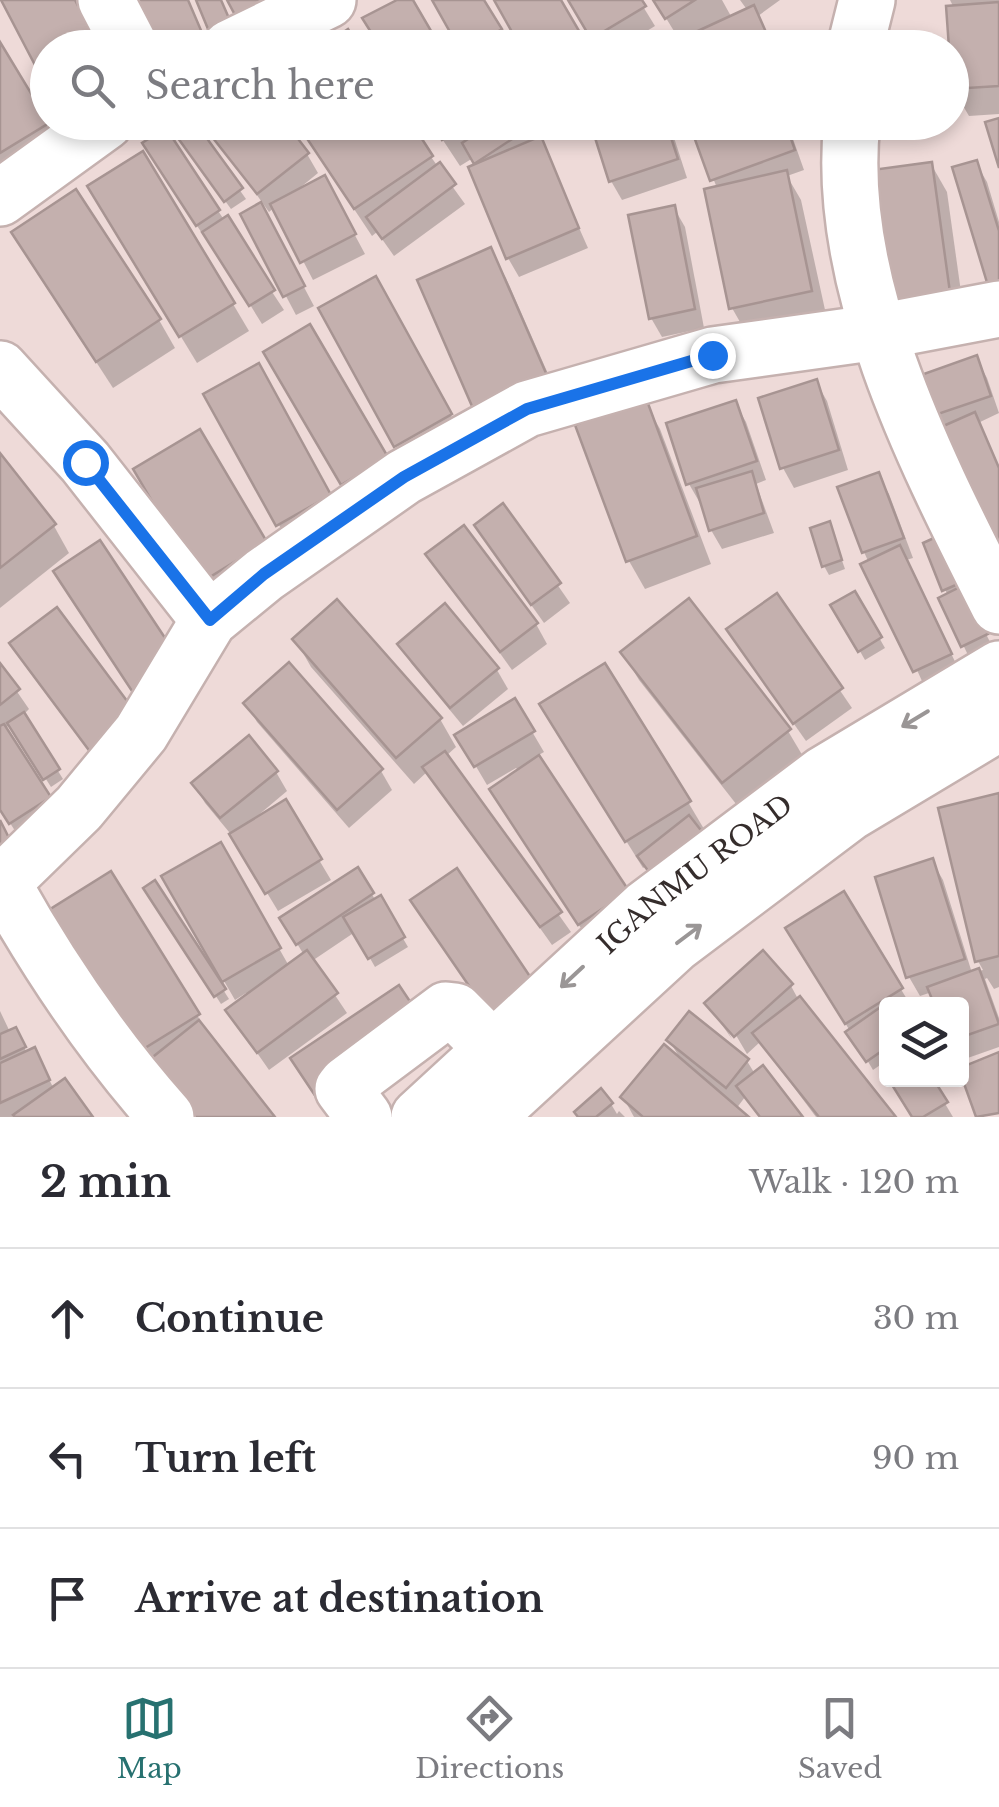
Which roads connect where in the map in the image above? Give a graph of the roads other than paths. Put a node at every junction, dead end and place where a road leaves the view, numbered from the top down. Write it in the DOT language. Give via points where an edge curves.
graph roads {
  1 [pos="106,0"];
  2 [pos="328,0"];
  3 [pos="867,0"];
  4 [pos="122,30"];
  5 [pos="267,30"];
  6 [pos="860,30"];
  7 [pos="80,140"];
  8 [pos="850,140"];
  9 [pos="0,198"];
  10 [pos="999,308"];
  11 [pos="878,332"];
  12 [pos="0,369"];
  13 [pos="999,606"];
  14 [pos="210,620"];
  15 [pos="999,669"];
  16 [pos="999,722"];
  17 [pos="2,885"];
  18 [pos="494,1050"];
  19 [pos="166,1117"];
  20 [pos="364,1117"];
  21 [pos="419,1117"];
  22 [pos="487,1117"];
  1 -- 4 [label="street"];
  2 -- 5 [label="street"];
  3 -- 6 [label="street"];
  7 -- 9 [label="street"];
  8 -- 11 [label="street" via="854,224"];
  10 -- 11 [label="street"];
  11 -- 13 [label="street" via="926,458"];
  11 -- 14 [label="street" via="712,355 527,409 404,477"];
  12 -- 14 [label="street" via="85,462"];
  14 -- 17 [label="street" via="141,733"];
  15 -- 18 [label="street, IGANMU ROAD, one-way" via="824,774 675,886"];
  22 -- 16 [label="street, IGANMU ROAD, one-way" via="675,944 850,813"];
  17 -- 19 [label="street" via="117,1062"];
  18 -- 20 [label="street" via="446,1010 343,1089"];
  18 -- 21 [label="street, IGANMU ROAD"];
}
